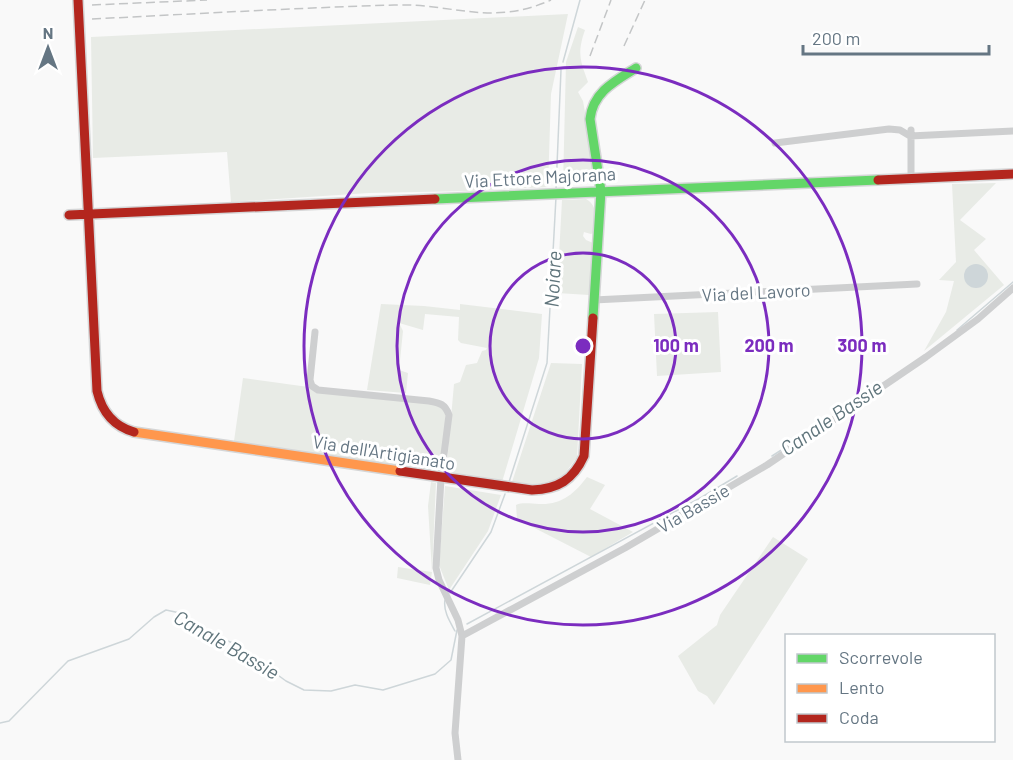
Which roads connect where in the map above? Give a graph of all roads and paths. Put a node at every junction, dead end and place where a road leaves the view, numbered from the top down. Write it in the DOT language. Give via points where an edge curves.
graph roads {
  1 [pos="78,0"];
  2 [pos="636,68"];
  3 [pos="1013,131"];
  4 [pos="910,133"];
  5 [pos="775,144"];
  6 [pos="1013,174"];
  7 [pos="911,178"];
  8 [pos="601,191"];
  9 [pos="69,215"];
  10 [pos="89,215"];
  11 [pos="917,284"];
  12 [pos="1013,288"];
  13 [pos="594,300"];
  14 [pos="315,332"];
  15 [pos="441,478"];
  16 [pos="462,636"];
  17 [pos="458,760"];
  1 -- 10 [label="street, Via dell'Artigianato"];
  2 -- 8 [label="street, Via dell'Artigianato" via="614,82 590,107"];
  3 -- 4 [label="street"];
  4 -- 5 [label="street" via="889,129"];
  4 -- 7 [label="street"];
  6 -- 7 [label="street, Via Ettore Majorana"];
  7 -- 8 [label="street, Via Ettore Majorana"];
  8 -- 10 [label="street, Via Ettore Majorana"];
  8 -- 13 [label="street, Via dell'Artigianato"];
  9 -- 10 [label="street, Via Ettore Majorana"];
  10 -- 15 [label="street, Via dell'Artigianato" via="97,391 102,409 112,422 132,432"];
  11 -- 13 [label="street, Via del Lavoro"];
  12 -- 16 [label="street, Via Bassie" via="926,357 767,465"];
  13 -- 15 [label="street, Via dell'Artigianato" via="585,448 578,469 561,485 544,490"];
  14 -- 15 [label="street" via="310,380 318,390 429,401 446,407 449,415"];
  15 -- 16 [label="street" via="436,568"];
  16 -- 17 [label="street" via="455,733"];
}
